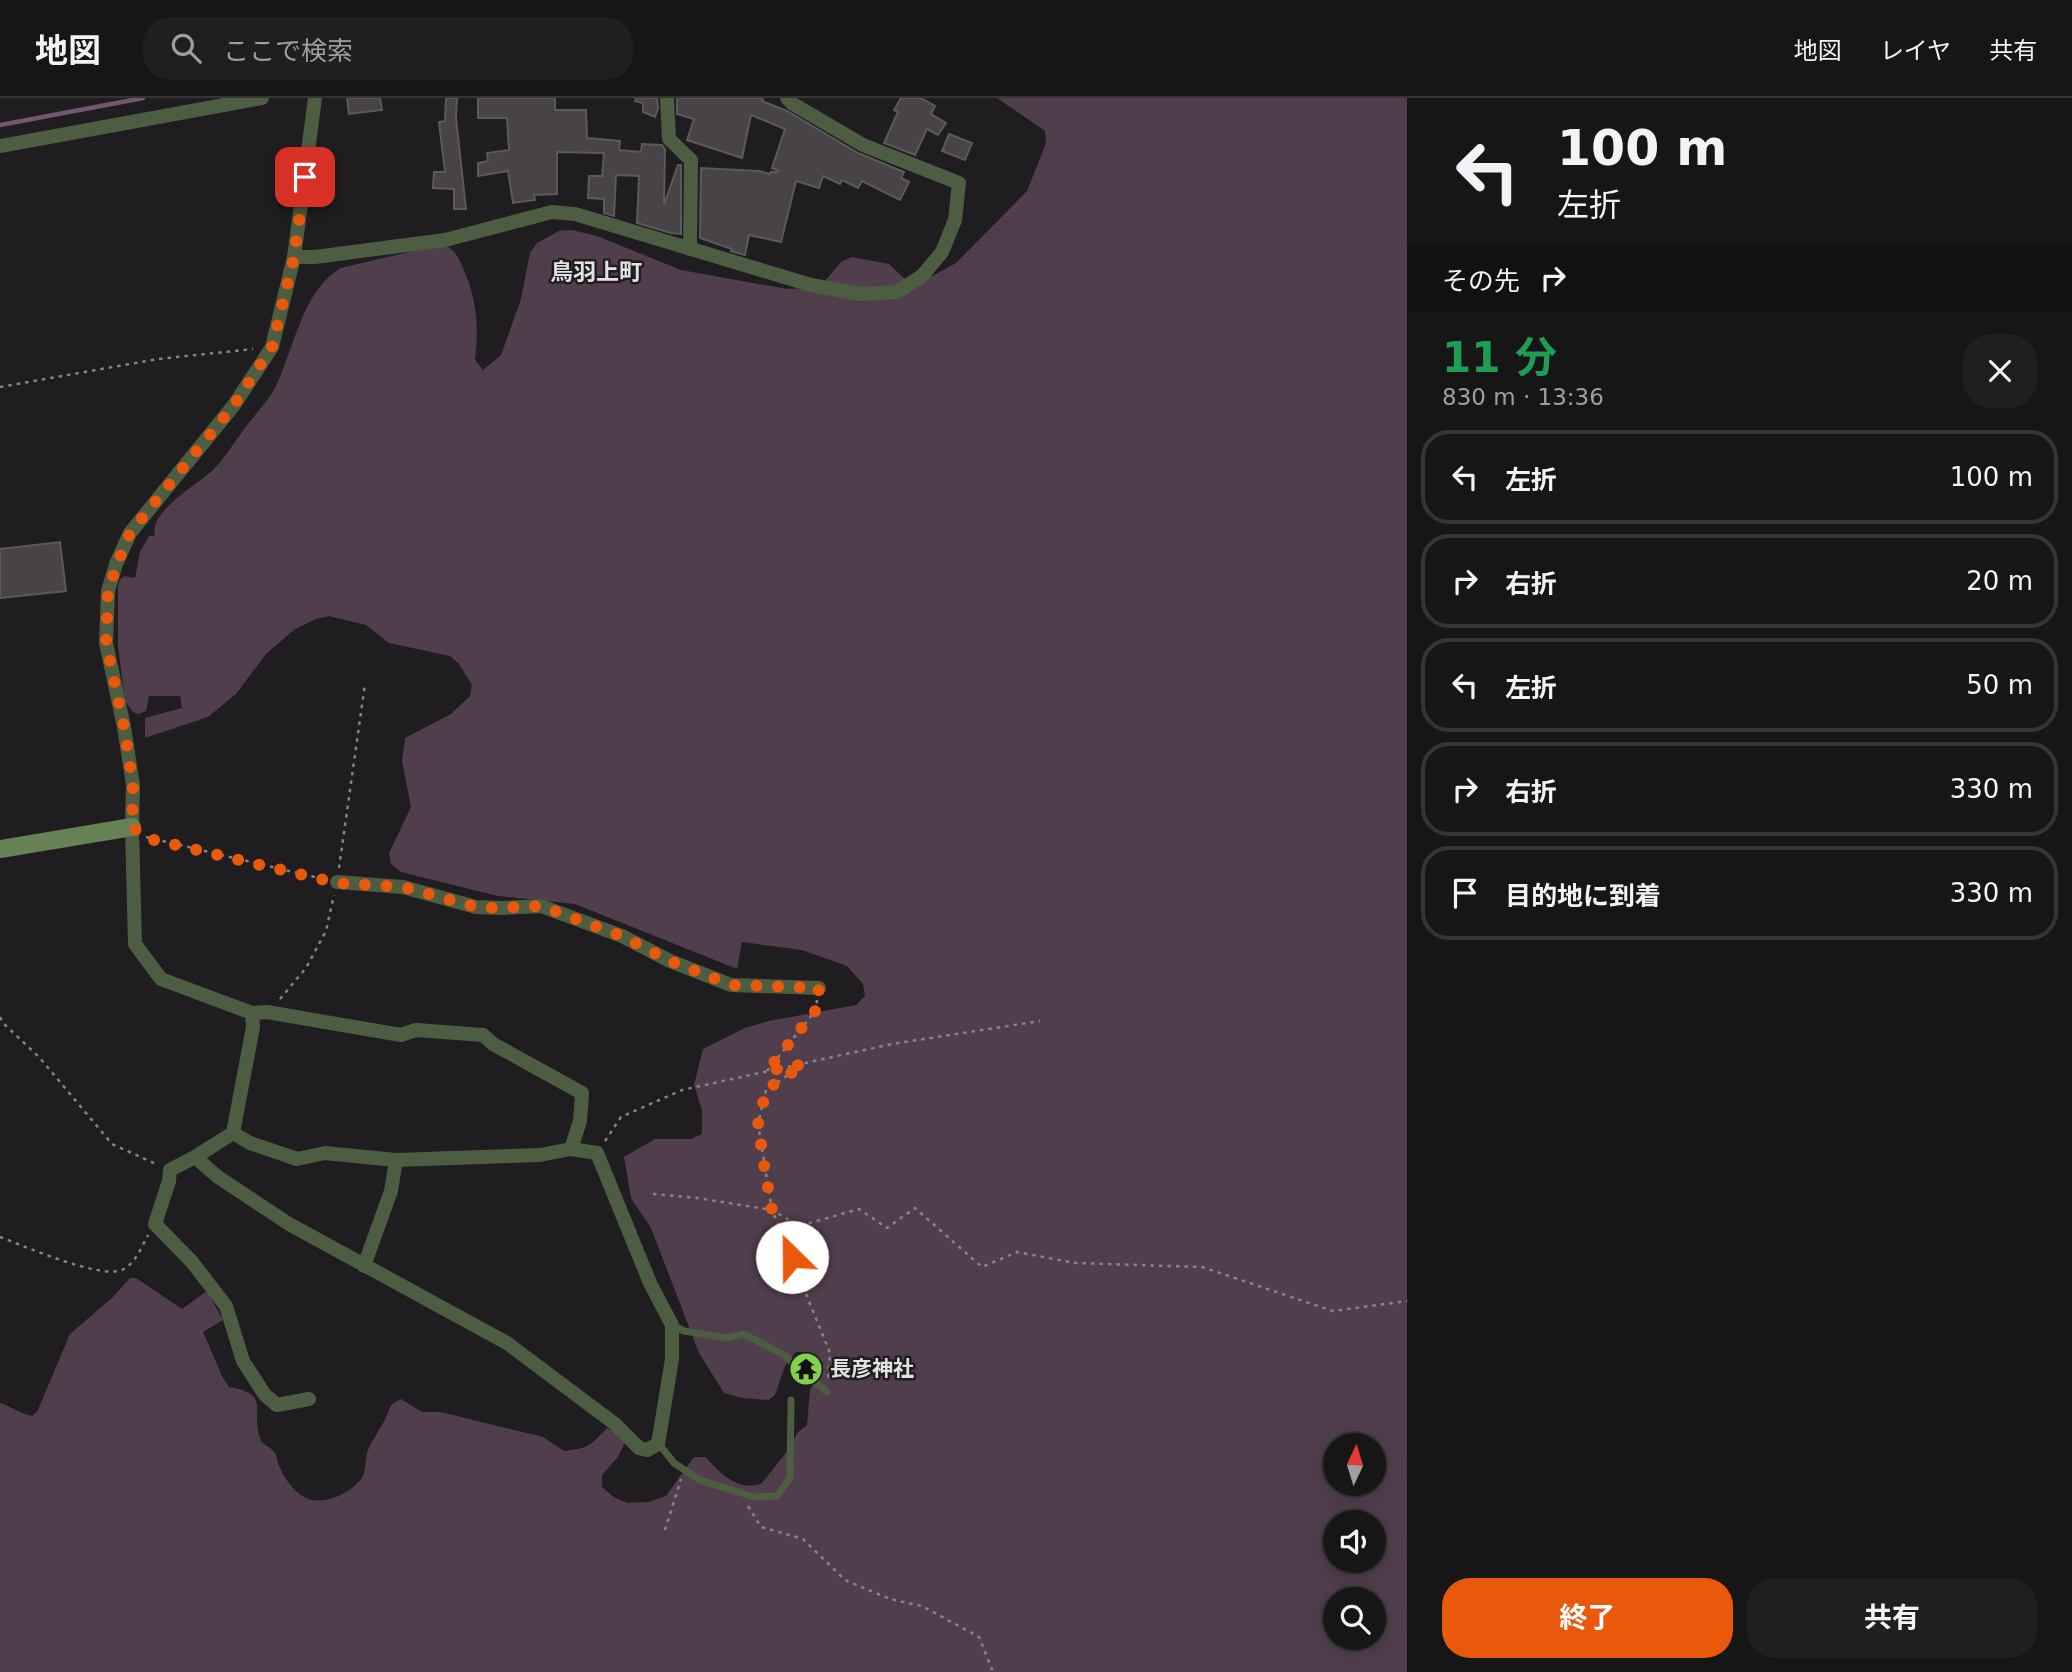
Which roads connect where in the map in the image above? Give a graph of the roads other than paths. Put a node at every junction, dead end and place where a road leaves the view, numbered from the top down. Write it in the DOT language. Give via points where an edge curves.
graph roads {
  1 [pos="262,98"];
  2 [pos="315,98"];
  3 [pos="667,98"];
  4 [pos="787,98"];
  5 [pos="0,146"];
  6 [pos="690,249"];
  7 [pos="294,257"];
  8 [pos="132,827"];
  9 [pos="0,849"];
  10 [pos="337,883"];
  11 [pos="819,988"];
  12 [pos="260,1013"];
  13 [pos="233,1133"];
  14 [pos="571,1149"];
  15 [pos="195,1157"];
  16 [pos="396,1160"];
  17 [pos="364,1266"];
  18 [pos="672,1325"];
  19 [pos="827,1392"];
  20 [pos="309,1399"];
  21 [pos="791,1400"];
  22 [pos="658,1444"];
  1 -- 5 [label="street"];
  2 -- 7 [label="street"];
  3 -- 6 [label="street" via="669,139 691,160"];
  4 -- 6 [label="street" via="863,145 959,183 955,220 942,251 922,276 897,292 860,294 811,285"];
  6 -- 7 [label="street" via="575,214 552,212 445,240"];
  7 -- 8 [label="street" via="272,347 234,405 130,533 108,592 106,643 133,785"];
  8 -- 9 [label="street"];
  8 -- 12 [label="street" via="135,944 161,979"];
  10 -- 11 [label="street" via="403,887 476,907 541,906 731,985"];
  12 -- 13 [label="street" via="253,1027"];
  12 -- 14 [label="street" via="401,1035 416,1030 482,1034 582,1093"];
  13 -- 15 [label="street"];
  13 -- 16 [label="street" via="297,1159 325,1153"];
  14 -- 16 [label="street" via="540,1156"];
  14 -- 18 [label="street" via="597,1153"];
  15 -- 17 [label="street" via="289,1224"];
  15 -- 20 [label="street" via="170,1170 155,1224 226,1306 243,1361 265,1395 277,1405"];
  16 -- 17 [label="street" via="391,1191"];
  17 -- 22 [label="street" via="508,1343 615,1423 639,1448 647,1450"];
  18 -- 19 [label="lane" via="726,1338 744,1334 784,1355"];
  18 -- 22 [label="street" via="672,1359"];
  21 -- 22 [label="lane" via="790,1478 777,1496 754,1497 700,1480 674,1463"];
}
